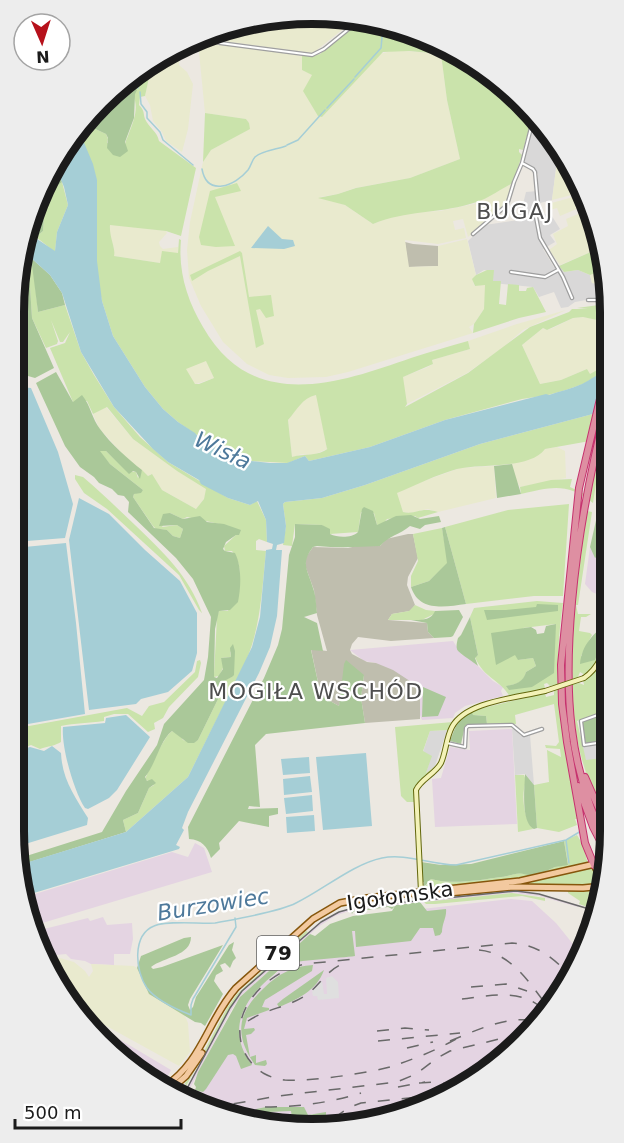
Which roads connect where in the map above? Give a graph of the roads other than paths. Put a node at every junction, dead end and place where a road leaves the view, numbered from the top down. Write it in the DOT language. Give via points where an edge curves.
graph roads {
  1 [pos="353,27"];
  2 [pos="214,41"];
  3 [pos="532,126"];
  4 [pos="522,163"];
  5 [pos="473,234"];
  6 [pos="558,270"];
  7 [pos="511,272"];
  8 [pos="572,298"];
  9 [pos="588,300"];
  10 [pos="599,300"];
  11 [pos="600,397"];
  12 [pos="600,437"];
  13 [pos="600,658"];
  14 [pos="598,663"];
  15 [pos="600,714"];
  16 [pos="542,729"];
  17 [pos="600,742"];
  18 [pos="447,743"];
  19 [pos="573,757"];
  20 [pos="590,804"];
  21 [pos="600,817"];
  22 [pos="600,829"];
  23 [pos="598,861"];
  24 [pos="590,866"];
  25 [pos="597,875"];
  26 [pos="594,886"];
  27 [pos="421,894"];
  28 [pos="171,1082"];
  29 [pos="177,1085"];
  1 -- 2 [label="street" via="312,55"];
  3 -- 4 [label="street"];
  4 -- 5 [label="street" via="507,205"];
  4 -- 6 [label="street" via="535,172 540,238"];
  6 -- 7 [label="street" via="544,277"];
  6 -- 8 [label="street"];
  9 -- 10 [label="street"];
  11 -- 19 [label="highway" via="576,509 561,665 562,704"];
  12 -- 19 [label="highway" via="584,510 574,585 568,661"];
  13 -- 14 [label="street"];
  14 -- 18 [label="street, bridge" via="584,678 470,709 452,726"];
  15 -- 17 [label="street" via="580,721 585,745"];
  16 -- 18 [label="street" via="524,735 512,724 468,726 465,747"];
  18 -- 27 [label="street" via="440,764 416,790"];
  19 -- 20 [label="highway"];
  19 -- 20 [label="highway"];
  19 -- 24 [label="highway"];
  20 -- 21 [label="highway"];
  20 -- 22 [label="highway"];
  23 -- 24 [label="main road, Igołomska / 79"];
  24 -- 25 [label="main road"];
  24 -- 27 [label="main road, Igołomska / 79" via="520,881"];
  26 -- 27 [label="main road, Igołomska / 79" via="520,886"];
  27 -- 28 [label="main road, Igołomska / 79" via="349,901 317,916 236,988 192,1062"];
  27 -- 29 [label="main road, Igołomska / 79" via="347,904 315,922 237,992 194,1065"];
}
